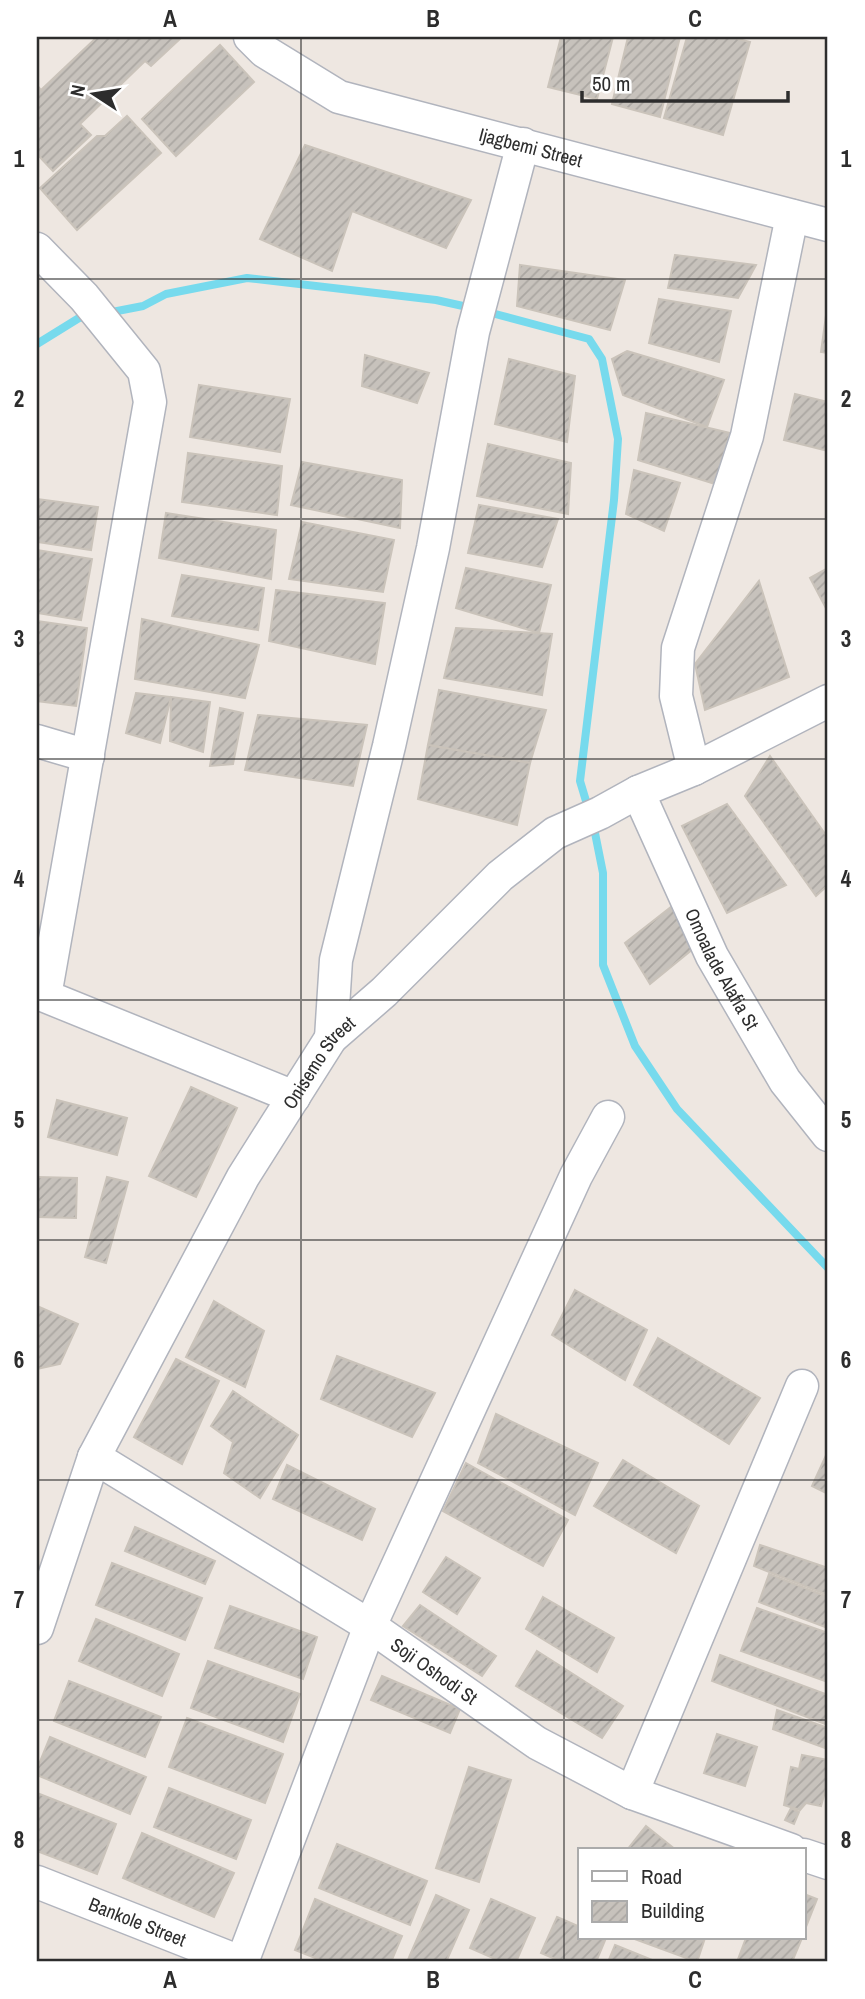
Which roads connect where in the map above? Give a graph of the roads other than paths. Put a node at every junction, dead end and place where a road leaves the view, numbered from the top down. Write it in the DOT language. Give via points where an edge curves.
graph roads {
  1 [pos="250,37"];
  2 [pos="523,144"];
  3 [pos="792,216"];
  4 [pos="828,225"];
  5 [pos="37,250"];
  6 [pos="828,701"];
  7 [pos="37,741"];
  8 [pos="89,756"];
  9 [pos="694,769"];
  10 [pos="638,792"];
  11 [pos="41,995"];
  12 [pos="331,1038"];
  13 [pos="294,1097"];
  14 [pos="608,1117"];
  15 [pos="828,1135"];
  16 [pos="802,1386"];
  17 [pos="94,1457"];
  18 [pos="370,1626"];
  19 [pos="37,1628"];
  20 [pos="632,1793"];
  21 [pos="785,1848"];
  22 [pos="806,1856"];
  23 [pos="828,1863"];
  24 [pos="37,1882"];
  25 [pos="241,1962"];
  1 -- 2 [label="street, Ijagbemi Street" via="264,51 339,97"];
  2 -- 3 [label="street, Ijagbemi Street"];
  2 -- 12 [label="street" via="473,332 433,548 336,960"];
  3 -- 4 [label="street, Ijagbemi Street"];
  3 -- 9 [label="street" via="747,436 678,648 676,696"];
  5 -- 8 [label="street" via="117,335 144,372 150,402"];
  6 -- 9 [label="street, Onisemo Street"];
  7 -- 8 [label="street"];
  8 -- 11 [label="street"];
  9 -- 10 [label="street, Onisemo Street"];
  10 -- 12 [label="street, Onisemo Street" via="555,833 500,876"];
  10 -- 15 [label="street, Omoalade Alafia St" via="712,956 785,1081"];
  11 -- 13 [label="street"];
  12 -- 13 [label="street, Onisemo Street"];
  13 -- 17 [label="street, Onisemo Street" via="243,1177"];
  14 -- 18 [label="street" via="576,1176"];
  16 -- 20 [label="street"];
  17 -- 18 [label="street, Soji Oshodi St"];
  17 -- 19 [label="street, Onisemo Street"];
  18 -- 20 [label="street, Soji Oshodi St" via="537,1743"];
  18 -- 25 [label="street"];
  20 -- 21 [label="street, Soji Oshodi St"];
  22 -- 23 [label="street"];
  24 -- 25 [label="street, Bankole Street"];
}
